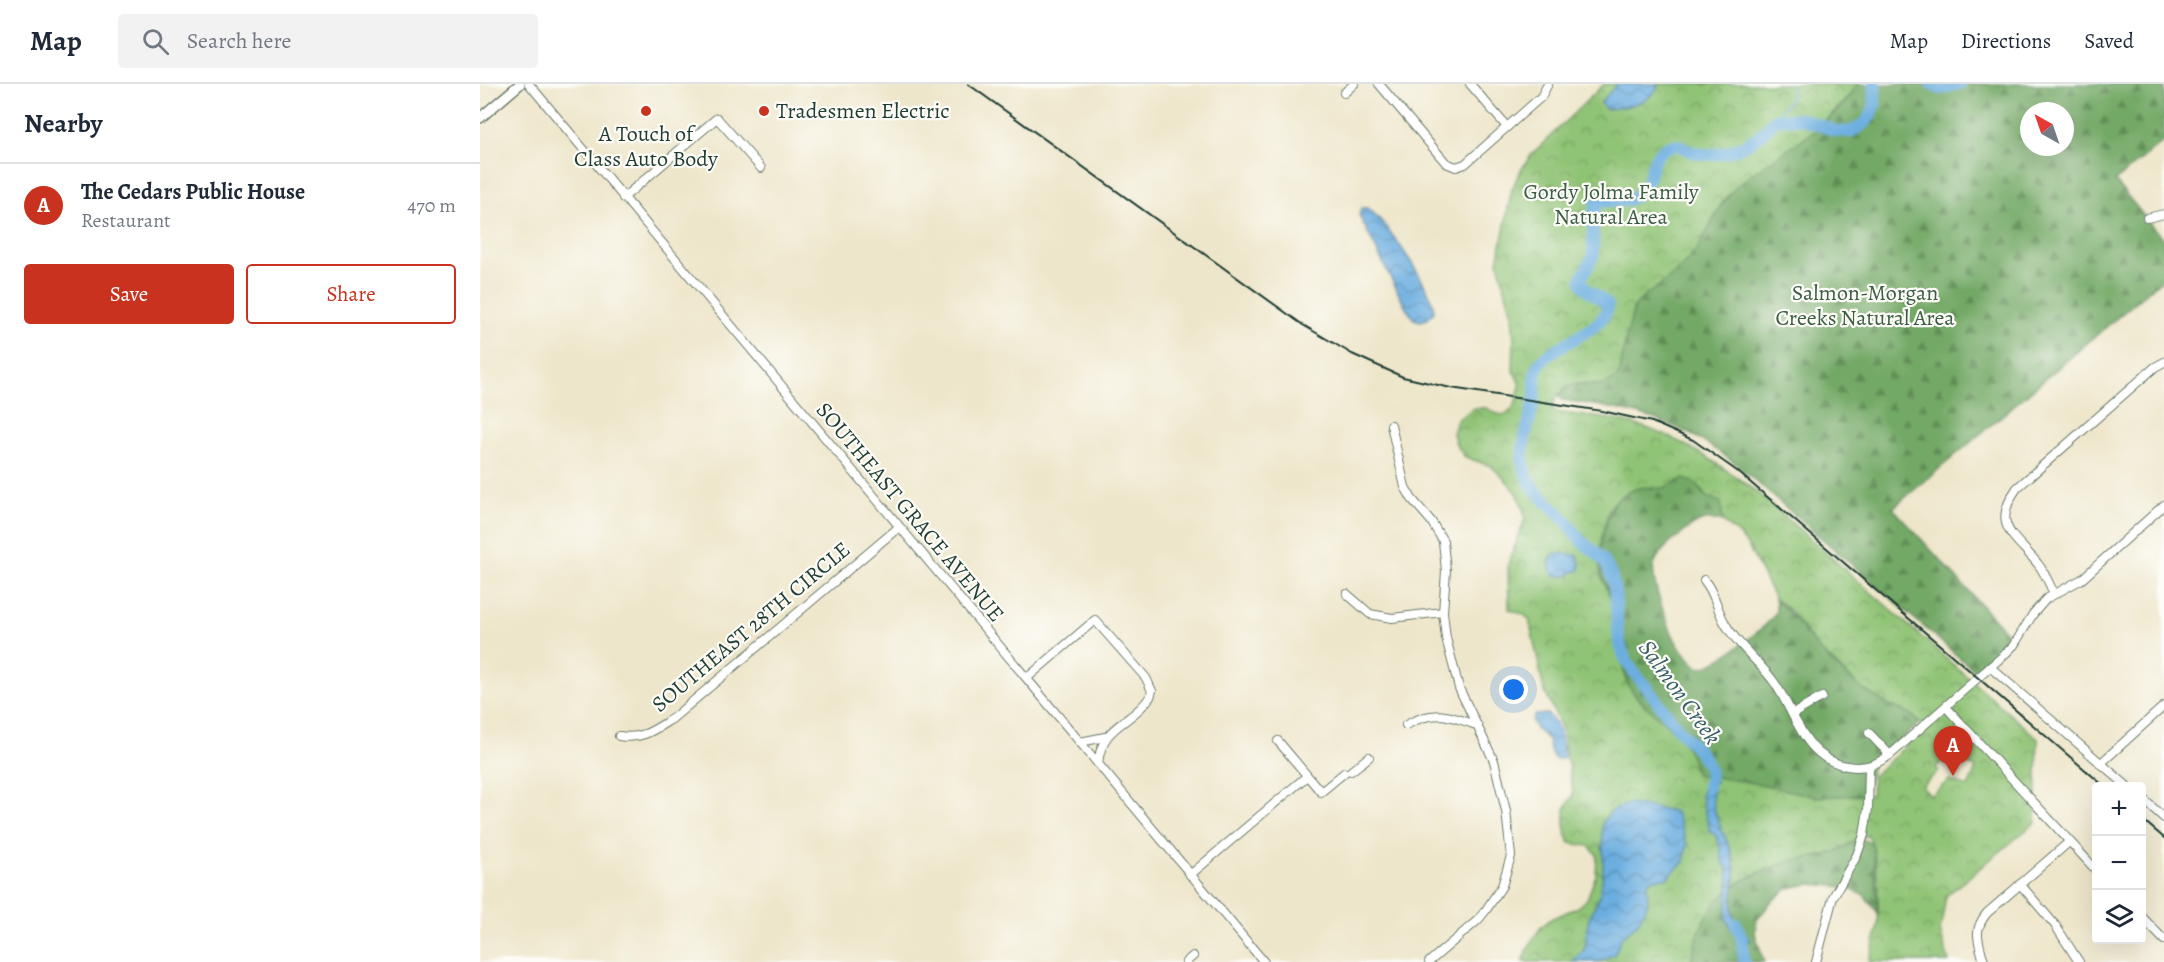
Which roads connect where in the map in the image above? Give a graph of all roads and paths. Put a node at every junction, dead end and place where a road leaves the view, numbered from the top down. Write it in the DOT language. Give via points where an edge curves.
graph roads {
  1 [pos="520,84"];
  2 [pos="529,84"];
  3 [pos="1354,84"];
  4 [pos="1379,84"];
  5 [pos="1470,84"];
  6 [pos="1548,85"];
  7 [pos="1344,93"];
  8 [pos="480,118"];
  9 [pos="1507,127"];
  10 [pos="760,168"];
  11 [pos="623,198"];
  12 [pos="2164,214"];
  13 [pos="2147,218"];
  14 [pos="2164,362"];
  15 [pos="1391,426"];
  16 [pos="2164,505"];
  17 [pos="899,527"];
  18 [pos="1704,580"];
  19 [pos="1347,594"];
  20 [pos="2054,594"];
  21 [pos="1443,612"];
  22 [pos="1990,668"];
  23 [pos="1027,678"];
  24 [pos="1822,697"];
  25 [pos="2164,706"];
  26 [pos="1946,707"];
  27 [pos="1793,714"];
  28 [pos="1407,725"];
  29 [pos="1478,726"];
  30 [pos="1869,733"];
  31 [pos="619,736"];
  32 [pos="1105,737"];
  33 [pos="1278,741"];
  34 [pos="1080,742"];
  35 [pos="1890,755"];
  36 [pos="1369,757"];
  37 [pos="1098,764"];
  38 [pos="2100,764"];
  39 [pos="1869,767"];
  40 [pos="1307,776"];
  41 [pos="2122,782"];
  42 [pos="2146,802"];
  43 [pos="2164,818"];
  44 [pos="2069,842"];
  45 [pos="2092,865"];
  46 [pos="1190,874"];
  47 [pos="2020,884"];
  48 [pos="2146,921"];
  49 [pos="2164,940"];
  50 [pos="1264,962"];
  51 [pos="1429,962"];
  52 [pos="1815,962"];
  53 [pos="1984,962"];
  54 [pos="2079,962"];
  1 -- 8 [label="main road"];
  2 -- 11 [label="street, SOUTHEAST GRACE AVENUE"];
  3 -- 7 [label="street"];
  4 -- 9 [label="street" via="1452,166 1465,164"];
  5 -- 9 [label="street"];
  6 -- 9 [label="street" via="1541,97"];
  10 -- 11 [label="street" via="717,118"];
  11 -- 17 [label="street, SOUTHEAST GRACE AVENUE"];
  12 -- 13 [label="street"];
  14 -- 20 [label="street" via="2017,488 2007,502 2005,524 2010,535 2042,569"];
  15 -- 21 [label="street" via="1405,487 1443,541"];
  16 -- 20 [label="street" via="2082,579"];
  17 -- 23 [label="street, SOUTHEAST GRACE AVENUE"];
  17 -- 31 [label="street, SOUTHEAST 28TH CIRCLE" via="673,718 642,736"];
  18 -- 27 [label="street" via="1726,625 1774,681"];
  19 -- 21 [label="street" via="1370,614 1392,618"];
  20 -- 22 [label="street" via="2037,608 2014,645"];
  21 -- 29 [label="street" via="1459,688"];
  22 -- 26 [label="street"];
  22 -- 38 [label="street"];
  23 -- 32 [label="street" via="1095,620 1146,678 1152,691 1146,703"];
  23 -- 34 [label="street, SOUTHEAST GRACE AVENUE"];
  24 -- 27 [label="street"];
  25 -- 38 [label="street"];
  26 -- 35 [label="street"];
  26 -- 44 [label="street"];
  27 -- 39 [label="street" via="1820,755 1843,765"];
  28 -- 29 [label="street" via="1424,717 1447,714"];
  29 -- 51 [label="street" via="1494,761 1506,811 1510,856 1502,886 1486,910"];
  30 -- 35 [label="street"];
  32 -- 34 [label="street"];
  32 -- 37 [label="street"];
  33 -- 40 [label="street"];
  34 -- 37 [label="street, SOUTHEAST GRACE AVENUE"];
  35 -- 39 [label="street"];
  36 -- 40 [label="street" via="1322,792"];
  37 -- 46 [label="street, SOUTHEAST GRACE AVENUE"];
  38 -- 41 [label="street"];
  39 -- 52 [label="street" via="1864,835 1833,897"];
  40 -- 46 [label="street"];
  42 -- 43 [label="street"];
  44 -- 45 [label="street"];
  44 -- 47 [label="street"];
  46 -- 50 [label="street, SOUTHEAST GRACE AVENUE"];
  47 -- 53 [label="street" via="1980,921 1977,930"];
  47 -- 54 [label="street" via="2055,925"];
  48 -- 49 [label="street"];
}
